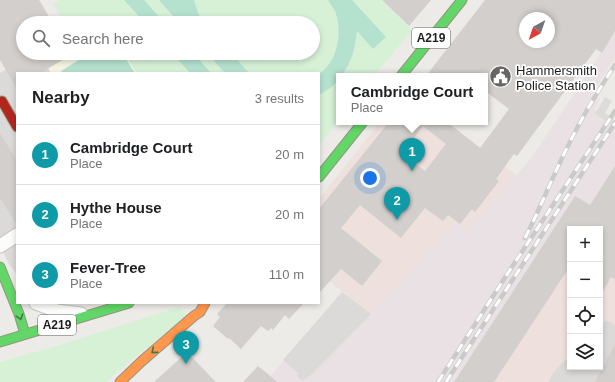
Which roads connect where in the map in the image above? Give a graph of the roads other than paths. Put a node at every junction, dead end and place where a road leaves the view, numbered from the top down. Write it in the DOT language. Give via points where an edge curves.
graph roads {
  1 [pos="462,0"];
  2 [pos="403,73"];
  3 [pos="0,102"];
  4 [pos="16,125"];
  5 [pos="361,125"];
  6 [pos="320,176"];
  7 [pos="16,236"];
  8 [pos="0,246"];
  9 [pos="2,271"];
  10 [pos="16,287"];
  11 [pos="38,304"];
  12 [pos="126,304"];
  13 [pos="204,304"];
  14 [pos="88,315"];
  15 [pos="25,334"];
  16 [pos="0,342"];
  17 [pos="120,382"];
  1 -- 2 [label="main road, A219"];
  3 -- 4 [label="main road" via="2,101"];
  5 -- 6 [label="main road"];
  7 -- 8 [label="street"];
  9 -- 10 [label="street"];
  9 -- 15 [label="main road, one-way"];
  11 -- 14 [label="street" via="58,311"];
  12 -- 14 [label="main road, A219"];
  13 -- 17 [label="main road, one-way" via="200,312"];
  14 -- 15 [label="main road, A219"];
  15 -- 16 [label="main road, A219"];
}
